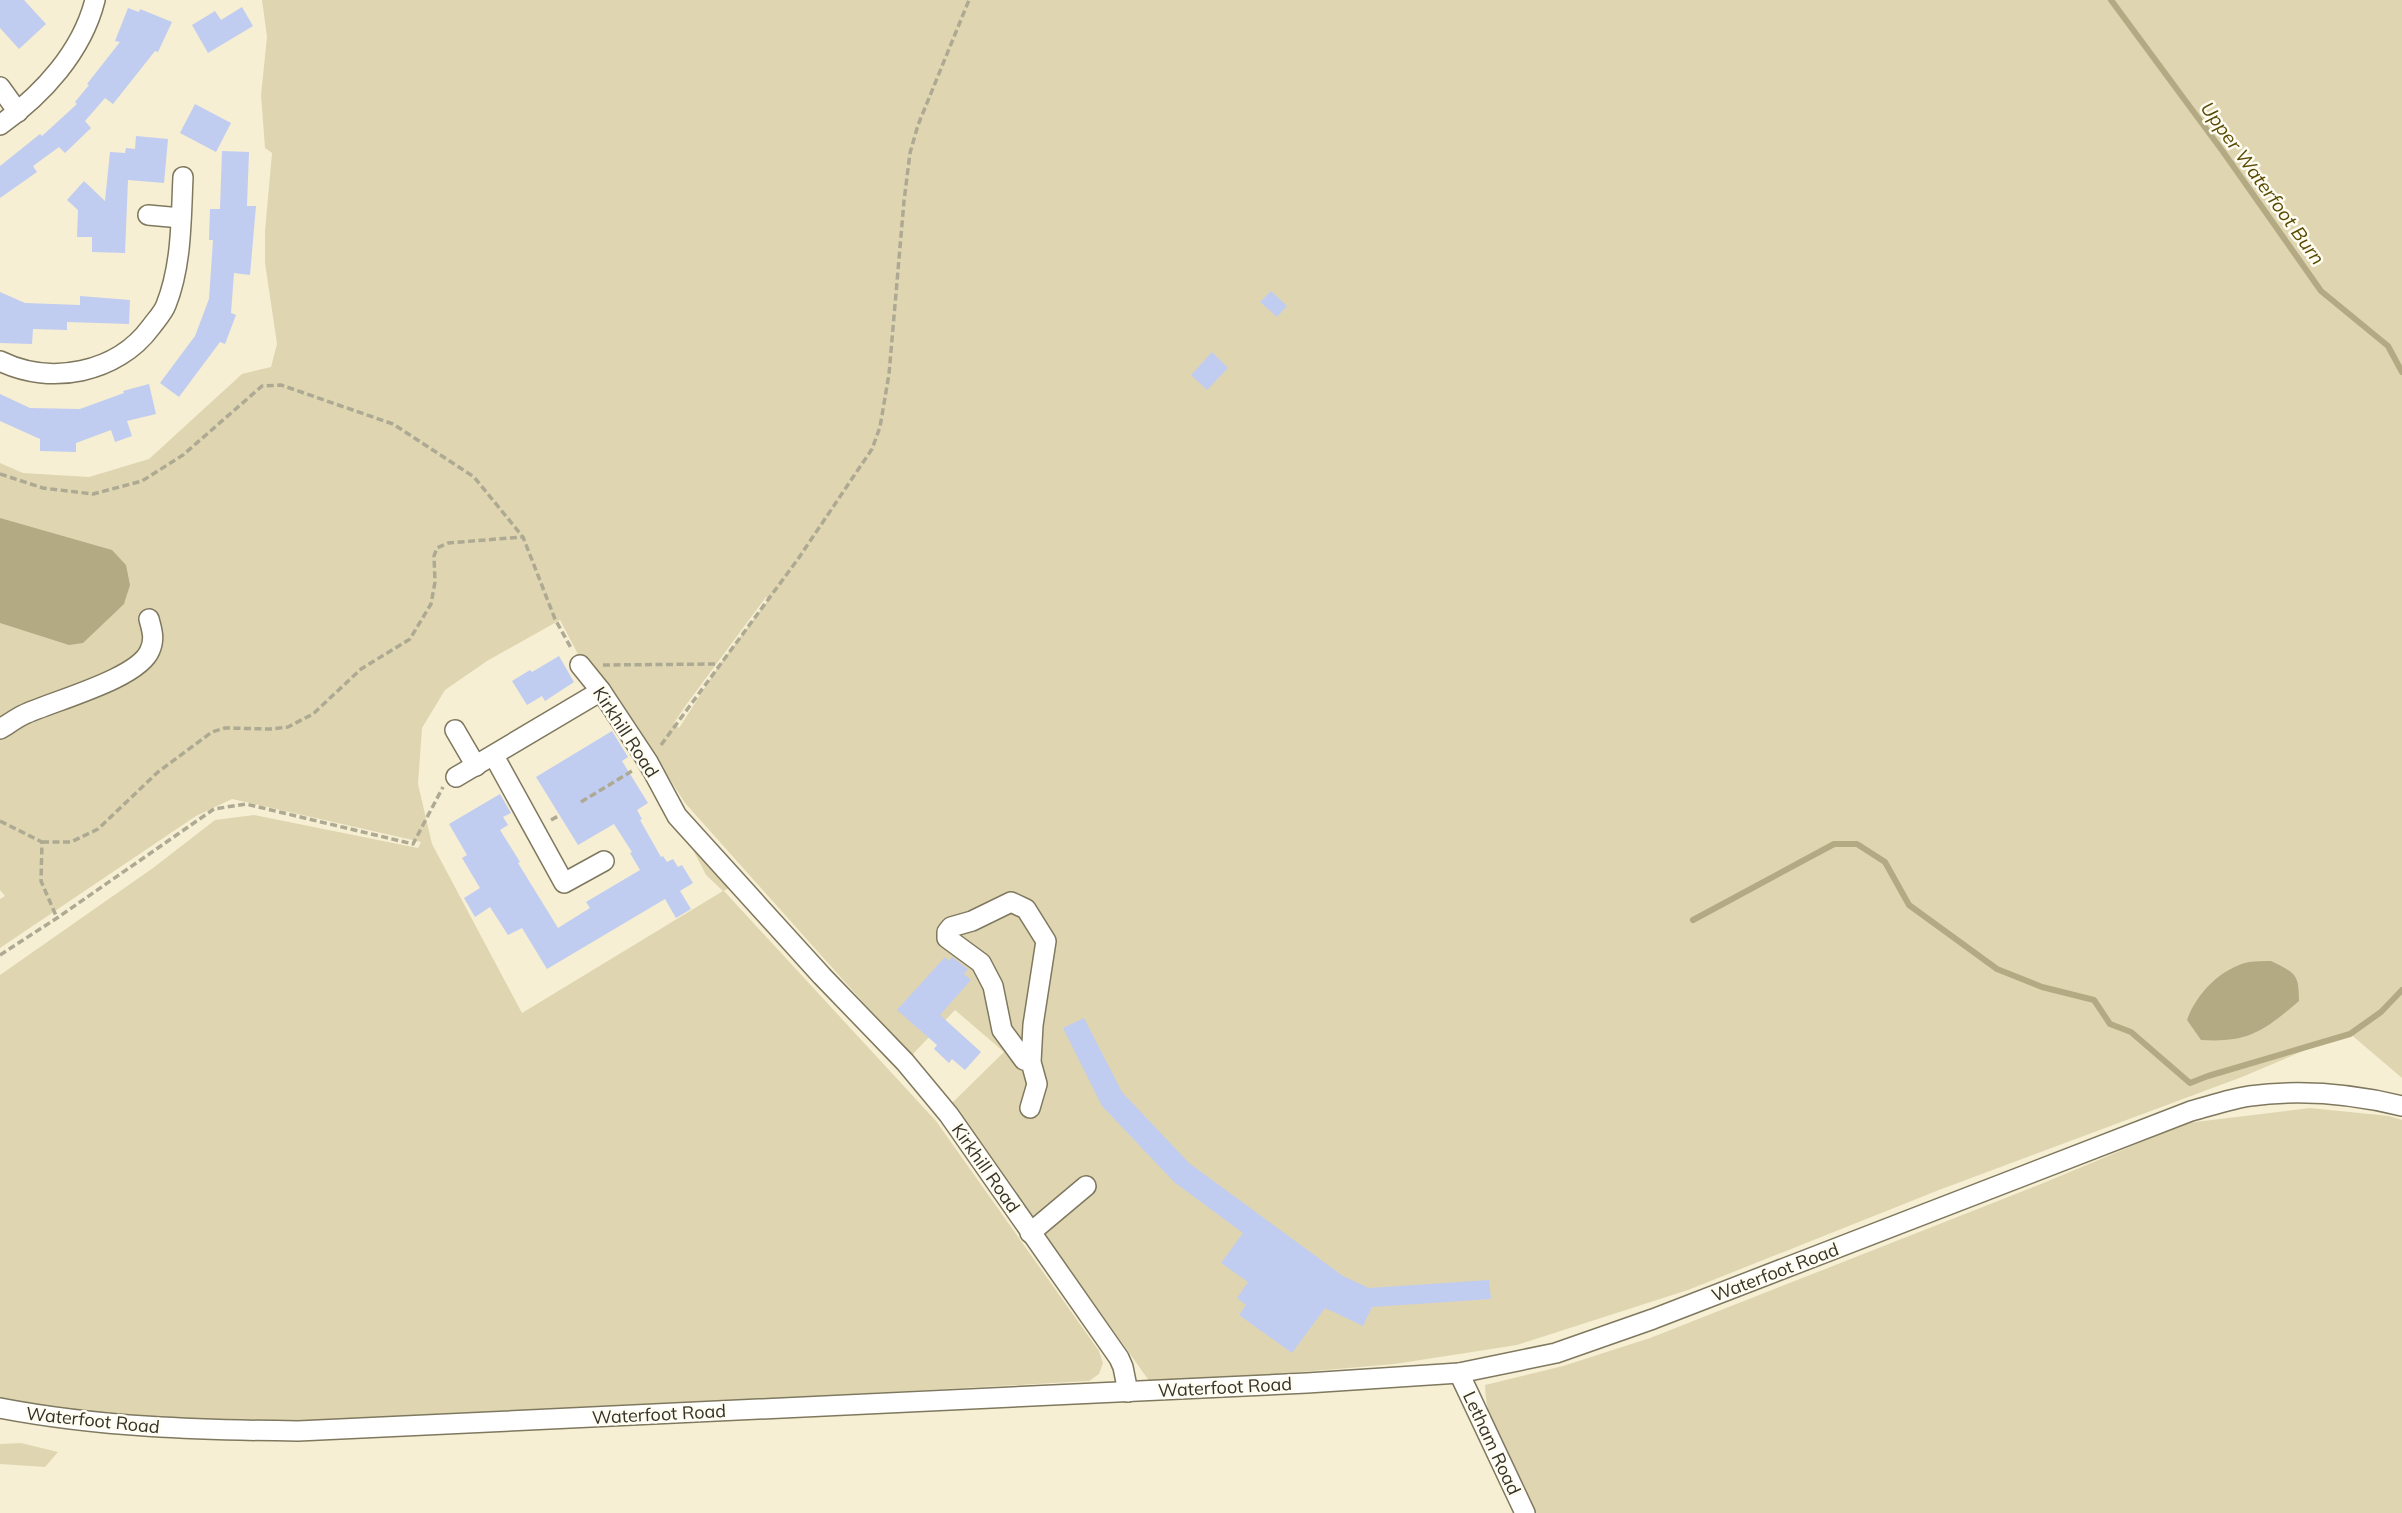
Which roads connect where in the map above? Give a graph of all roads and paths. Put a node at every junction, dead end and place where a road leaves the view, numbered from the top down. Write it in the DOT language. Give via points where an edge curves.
graph roads {
  1 [pos="95,0"];
  2 [pos="969,0"];
  3 [pos="0,87"];
  4 [pos="19,112"];
  5 [pos="0,125"];
  6 [pos="183,177"];
  7 [pos="148,215"];
  8 [pos="181,218"];
  9 [pos="0,361"];
  10 [pos="0,474"];
  11 [pos="523,537"];
  12 [pos="149,619"];
  13 [pos="719,664"];
  14 [pos="580,665"];
  15 [pos="601,691"];
  16 [pos="0,729"];
  17 [pos="455,730"];
  18 [pos="494,756"];
  19 [pos="648,762"];
  20 [pos="476,766"];
  21 [pos="456,777"];
  22 [pos="581,802"];
  23 [pos="0,821"];
  24 [pos="42,842"];
  25 [pos="604,861"];
  26 [pos="57,919"];
  27 [pos="0,955"];
  28 [pos="1031,1062"];
  29 [pos="2402,1106"];
  30 [pos="1030,1108"];
  31 [pos="1086,1186"];
  32 [pos="1030,1233"];
  33 [pos="1459,1373"];
  34 [pos="1128,1392"];
  35 [pos="0,1408"];
  36 [pos="1525,1513"];
  1 -- 4 [label="street" via="61,69"];
  2 -- 13 [label="path" via="910,153 889,374 872,449"];
  3 -- 4 [label="street"];
  4 -- 5 [label="street"];
  6 -- 8 [label="street"];
  7 -- 8 [label="street"];
  8 -- 9 [label="street" via="175,280 165,309 127,352 69,374 39,373"];
  10 -- 11 [label="path" via="43,488 93,494 142,481 183,455 262,386 281,385 393,424 474,477"];
  11 -- 14 [label="path" via="555,619"];
  11 -- 24 [label="path" via="448,543 437,548 431,604 410,639 361,669 313,714 288,727 212,732 159,772 98,828 71,842"];
  12 -- 16 [label="street" via="152,643 140,665 20,716"];
  13 -- 14 [label="path"];
  13 -- 19 [label="path"];
  14 -- 15 [label="street, Kirkhill Road"];
  15 -- 18 [label="street"];
  15 -- 19 [label="street, Kirkhill Road"];
  17 -- 20 [label="street"];
  18 -- 20 [label="street"];
  18 -- 25 [label="street" via="564,883"];
  19 -- 22 [label="path"];
  19 -- 32 [label="street, Kirkhill Road" via="677,816 905,1062 949,1115"];
  20 -- 21 [label="street"];
  21 -- 26 [label="path" via="444,786 413,844 246,804 215,808"];
  23 -- 24 [label="path"];
  24 -- 26 [label="path" via="41,881"];
  26 -- 27 [label="path"];
  28 -- 28 [label="street" via="1046,941 1026,908 1011,902 951,927 947,939 981,963 993,986 1002,1030 1024,1060"];
  28 -- 30 [label="street" via="1037,1084"];
  29 -- 33 [label="street, Waterfoot Road" via="2367,1097 2306,1093 2248,1096 2191,1111 1641,1324 1556,1353"];
  31 -- 32 [label="street"];
  32 -- 34 [label="street, Kirkhill Road" via="1119,1358"];
  33 -- 34 [label="street, Waterfoot Road"];
  33 -- 36 [label="street, Letham Road"];
  34 -- 35 [label="street, Waterfoot Road" via="298,1431 95,1423"];
}
